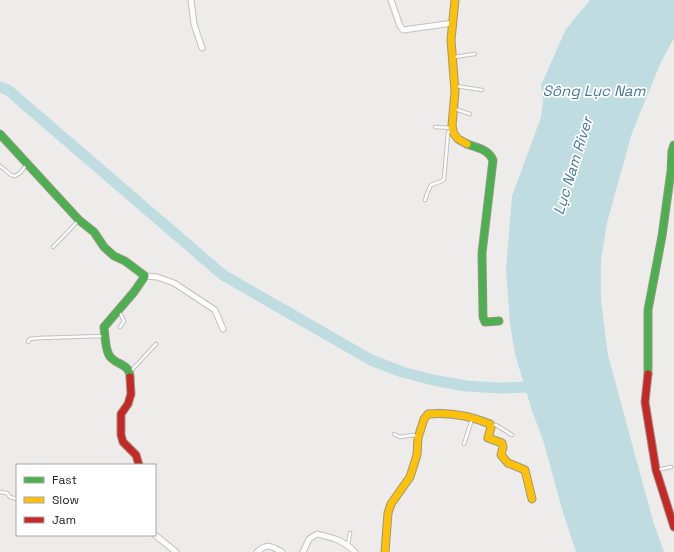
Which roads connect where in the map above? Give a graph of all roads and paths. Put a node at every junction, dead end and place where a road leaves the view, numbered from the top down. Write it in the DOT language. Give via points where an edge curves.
graph roads {
  1 [pos="191,0"];
  2 [pos="391,0"];
  3 [pos="455,0"];
  4 [pos="453,23"];
  5 [pos="202,48"];
  6 [pos="475,54"];
  7 [pos="453,58"];
  8 [pos="456,86"];
  9 [pos="482,90"];
  10 [pos="454,109"];
  11 [pos="470,114"];
  12 [pos="435,127"];
  13 [pos="452,128"];
  14 [pos="0,134"];
  15 [pos="674,145"];
  16 [pos="27,164"];
  17 [pos="673,165"];
  18 [pos="0,166"];
  19 [pos="425,200"];
  20 [pos="79,220"];
  21 [pos="53,247"];
  22 [pos="145,276"];
  23 [pos="118,310"];
  24 [pos="500,321"];
  25 [pos="120,327"];
  26 [pos="223,329"];
  27 [pos="106,336"];
  28 [pos="28,342"];
  29 [pos="156,344"];
  30 [pos="130,373"];
  31 [pos="472,419"];
  32 [pos="490,424"];
  33 [pos="394,434"];
  34 [pos="512,436"];
  35 [pos="418,438"];
  36 [pos="464,444"];
  37 [pos="139,464"];
  38 [pos="671,467"];
  39 [pos="656,470"];
  40 [pos="0,492"];
  41 [pos="16,499"];
  42 [pos="532,499"];
  43 [pos="671,510"];
  44 [pos="674,527"];
  45 [pos="350,533"];
  46 [pos="156,536"];
  47 [pos="348,545"];
  48 [pos="176,552"];
  49 [pos="257,552"];
  50 [pos="282,552"];
  51 [pos="303,552"];
  52 [pos="355,552"];
  53 [pos="385,552"];
  1 -- 5 [label="street" via="194,24"];
  2 -- 4 [label="street" via="403,30"];
  3 -- 4 [label="street"];
  4 -- 7 [label="street"];
  6 -- 7 [label="lane"];
  7 -- 8 [label="street"];
  8 -- 9 [label="lane"];
  8 -- 10 [label="street"];
  10 -- 11 [label="lane"];
  10 -- 13 [label="street"];
  12 -- 13 [label="lane"];
  13 -- 19 [label="lane" via="448,133 444,179 431,185"];
  13 -- 24 [label="street" via="463,144 487,150 492,155 482,253 483,317 485,322"];
  14 -- 16 [label="street"];
  15 -- 17 [label="street"];
  16 -- 18 [label="lane" via="15,176"];
  16 -- 20 [label="street"];
  17 -- 39 [label="street" via="648,310 648,380 644,402"];
  20 -- 21 [label="lane"];
  20 -- 22 [label="street" via="94,232 114,256"];
  22 -- 23 [label="street"];
  22 -- 26 [label="street" via="174,283 215,310"];
  23 -- 25 [label="lane" via="124,320"];
  23 -- 27 [label="street" via="104,327"];
  27 -- 28 [label="lane" via="40,338 30,339"];
  27 -- 30 [label="street" via="108,354 125,366"];
  29 -- 30 [label="lane"];
  30 -- 37 [label="street" via="131,394 121,414 121,435 123,442 136,455"];
  31 -- 32 [label="street"];
  31 -- 35 [label="street" via="443,413 428,414"];
  31 -- 36 [label="lane"];
  32 -- 34 [label="lane"];
  32 -- 42 [label="street" via="488,438 502,443 501,455 510,465 525,470"];
  33 -- 35 [label="lane" via="400,437 414,435"];
  35 -- 53 [label="street" via="417,455 410,477 391,504 388,513"];
  38 -- 39 [label="lane"];
  39 -- 43 [label="street"];
  40 -- 41 [label="lane"];
  43 -- 44 [label="street"];
  45 -- 47 [label="lane"];
  46 -- 48 [label="street"];
  47 -- 51 [label="street" via="340,540 317,534 309,539"];
  47 -- 52 [label="street"];
  49 -- 50 [label="street" via="266,546"];
}
